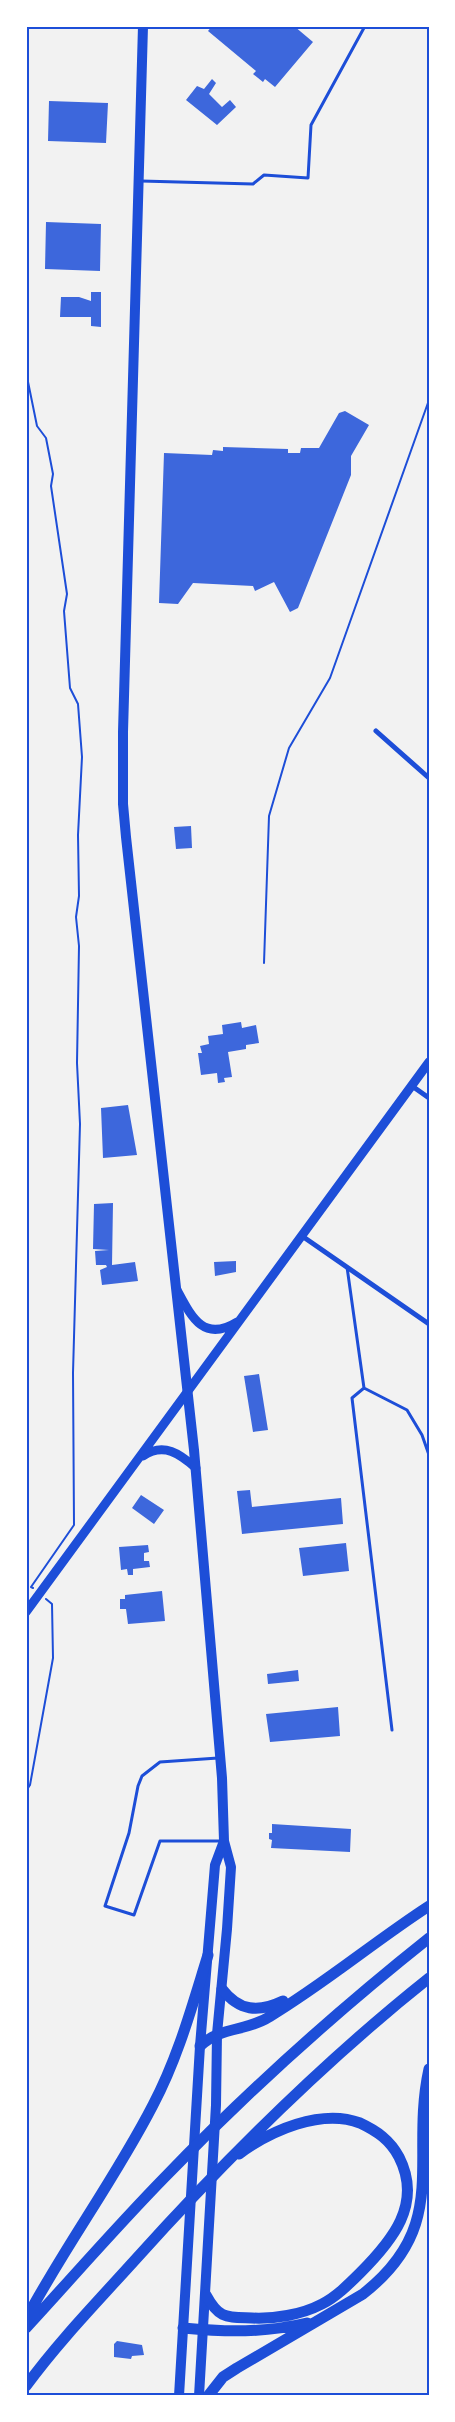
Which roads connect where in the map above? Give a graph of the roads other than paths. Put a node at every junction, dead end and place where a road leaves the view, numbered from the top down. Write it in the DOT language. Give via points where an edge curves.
graph roads {
  1 [pos="143,26"];
  2 [pos="365,26"];
  3 [pos="138,181"];
  4 [pos="376,731"];
  5 [pos="429,778"];
  6 [pos="429,1062"];
  7 [pos="412,1086"];
  8 [pos="429,1098"];
  9 [pos="302,1236"];
  10 [pos="347,1267"];
  11 [pos="175,1286"];
  12 [pos="241,1319"];
  13 [pos="429,1324"];
  14 [pos="364,1388"];
  15 [pos="187,1393"];
  16 [pos="429,1455"];
  17 [pos="141,1458"];
  18 [pos="196,1468"];
  19 [pos="26,1612"];
  20 [pos="392,1730"];
  21 [pos="221,1757"];
  22 [pos="224,1842"];
  23 [pos="429,1906"];
  24 [pos="429,1938"];
  25 [pos="208,1955"];
  26 [pos="429,1978"];
  27 [pos="312,1987"];
  28 [pos="222,1989"];
  29 [pos="217,2034"];
  30 [pos="200,2046"];
  31 [pos="429,2069"];
  32 [pos="244,2147"];
  33 [pos="206,2295"];
  34 [pos="26,2319"];
  35 [pos="319,2321"];
  36 [pos="26,2328"];
  37 [pos="183,2328"];
  38 [pos="204,2330"];
  39 [pos="26,2386"];
  40 [pos="179,2396"];
  41 [pos="199,2396"];
  42 [pos="208,2396"];
  1 -- 3 [label="main road"];
  2 -- 3 [label="lane" via="311,125 308,178 264,175 253,184"];
  3 -- 11 [label="main road" via="123,804"];
  4 -- 5 [label="street"];
  6 -- 7 [label="main road"];
  7 -- 8 [label="street"];
  7 -- 9 [label="main road"];
  9 -- 10 [label="street"];
  9 -- 12 [label="main road"];
  10 -- 13 [label="street"];
  10 -- 14 [label="lane"];
  11 -- 12 [label="main road" via="195,1322 205,1328 221,1329"];
  11 -- 15 [label="main road"];
  12 -- 15 [label="main road"];
  14 -- 16 [label="lane" via="407,1410"];
  14 -- 20 [label="lane" via="352,1398"];
  15 -- 17 [label="main road"];
  15 -- 18 [label="main road"];
  17 -- 18 [label="main road" via="149,1452 169,1450 179,1453"];
  17 -- 19 [label="main road"];
  18 -- 21 [label="main road"];
  21 -- 22 [label="main road"];
  21 -- 22 [label="lane" via="160,1762 142,1776 129,1833 105,1906 134,1915 160,1841"];
  22 -- 25 [label="main road" via="215,1864"];
  22 -- 28 [label="main road" via="231,1867"];
  23 -- 27 [label="highway"];
  24 -- 36 [label="highway" via="366,1988 246,2096 164,2178"];
  25 -- 30 [label="main road"];
  25 -- 34 [label="highway" via="179,2047 153,2104"];
  26 -- 32 [label="highway" via="321,2070"];
  27 -- 28 [label="highway" via="269,2008 244,2008"];
  27 -- 29 [label="highway" via="268,2018"];
  28 -- 29 [label="main road"];
  29 -- 30 [label="highway"];
  29 -- 33 [label="main road"];
  30 -- 37 [label="main road"];
  31 -- 35 [label="highway" via="423,2101 422,2195 414,2230 398,2259 376,2284"];
  32 -- 33 [label="highway" via="302,2123 322,2119 355,2122 372,2128 396,2152 407,2180 406,2209 394,2234 381,2250 348,2284 310,2310 267,2319 223,2317 214,2310"];
  32 -- 39 [label="highway" via="217,2170 161,2230"];
  33 -- 38 [label="main road"];
  35 -- 38 [label="highway" via="240,2333"];
  35 -- 42 [label="highway" via="222,2377"];
  37 -- 38 [label="highway"];
  37 -- 40 [label="main road"];
  38 -- 41 [label="main road"];
}
